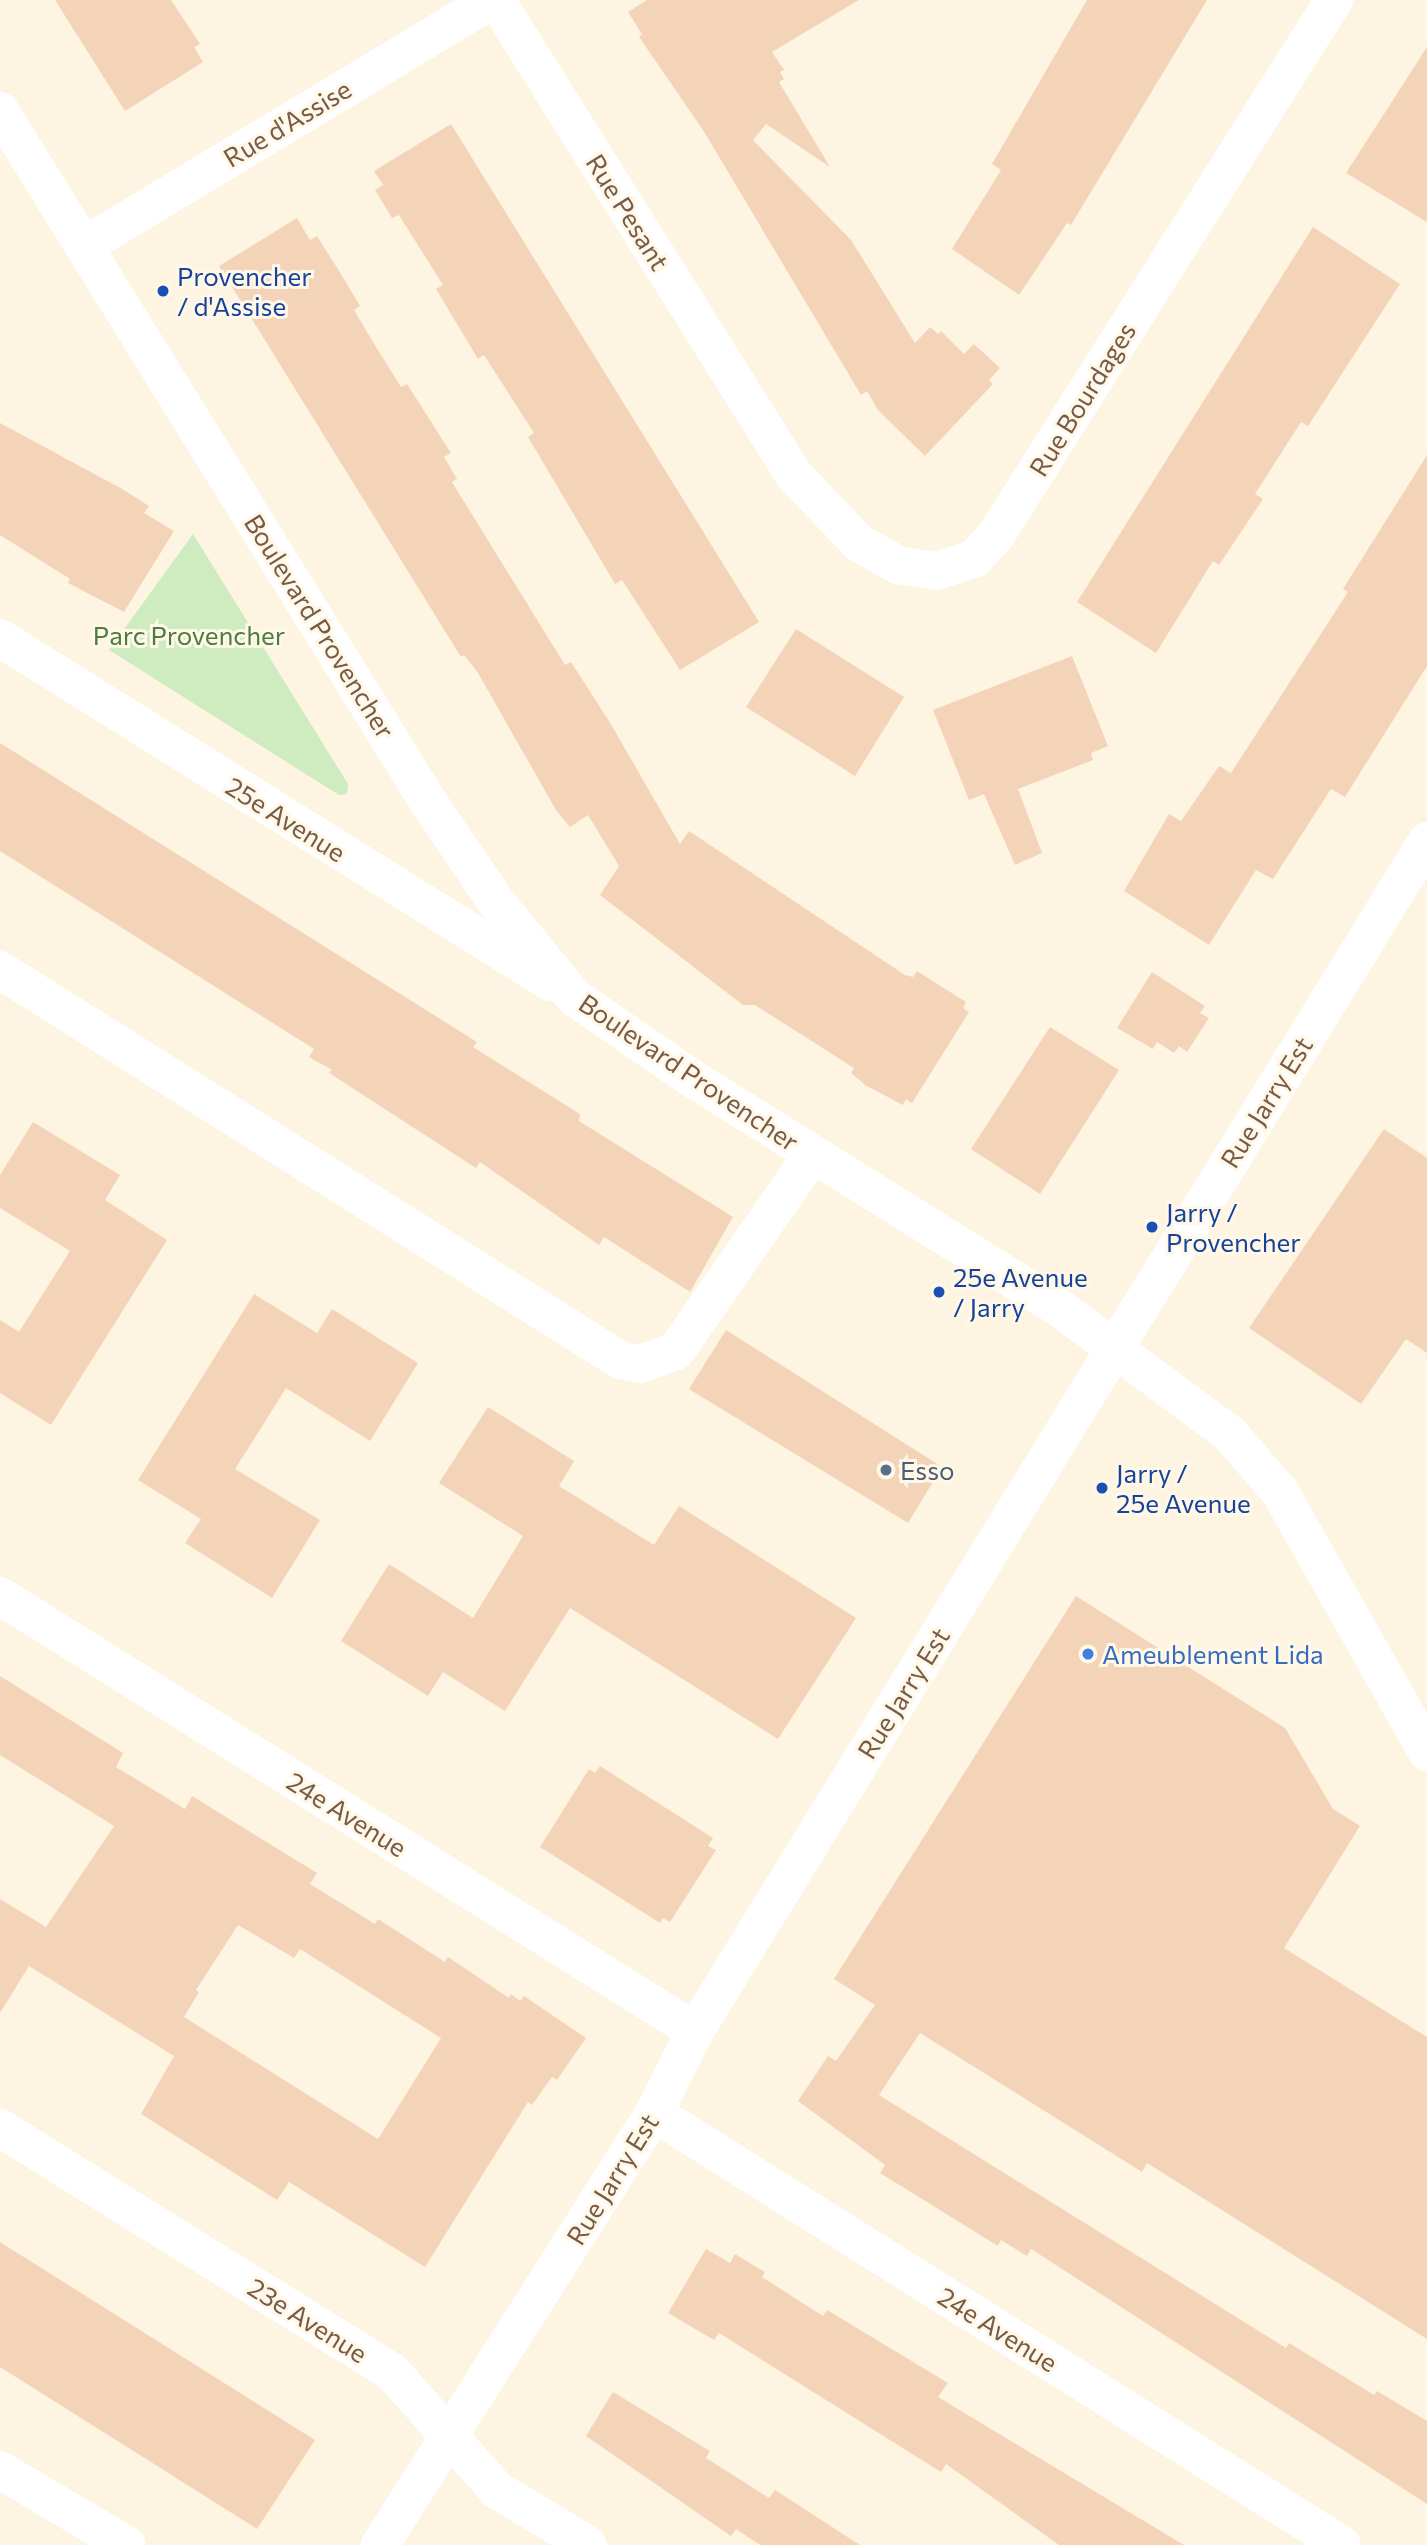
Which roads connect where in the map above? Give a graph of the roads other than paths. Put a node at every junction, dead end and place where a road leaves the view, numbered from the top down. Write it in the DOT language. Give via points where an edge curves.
graph roads {
  1 [pos="491,0"];
  2 [pos="496,0"];
  3 [pos="1334,0"];
  4 [pos="0,111"];
  5 [pos="84,246"];
  6 [pos="760,424"];
  7 [pos="0,638"];
  8 [pos="1427,841"];
  9 [pos="0,970"];
  10 [pos="574,997"];
  11 [pos="813,1154"];
  12 [pos="1115,1348"];
  13 [pos="0,1596"];
  14 [pos="1427,1752"];
  15 [pos="695,2031"];
  16 [pos="654,2113"];
  17 [pos="0,2128"];
  18 [pos="447,2438"];
  19 [pos="0,2470"];
  20 [pos="127,2545"];
  21 [pos="380,2545"];
  22 [pos="588,2545"];
  23 [pos="1342,2545"];
  1 -- 5 [label="street, Rue d'Assise"];
  2 -- 6 [label="street, Rue Pesant"];
  3 -- 6 [label="street, Rue Bourdages" via="996,535 974,559 936,571 898,565 859,542 794,475"];
  4 -- 5 [label="street, Boulevard Provencher"];
  5 -- 10 [label="street, Boulevard Provencher" via="429,803 497,903"];
  7 -- 10 [label="street, 25e Avenue"];
  8 -- 12 [label="street, Rue Jarry Est"];
  9 -- 11 [label="street" via="620,1360 640,1364 676,1352"];
  10 -- 11 [label="street, Boulevard Provencher"];
  11 -- 12 [label="street, Boulevard Provencher"];
  12 -- 14 [label="street, Boulevard Provencher" via="1210,1418 1258,1462 1321,1560"];
  12 -- 15 [label="street, Rue Jarry Est"];
  13 -- 15 [label="street, 24e Avenue"];
  15 -- 16 [label="street, Rue Jarry Est"];
  16 -- 18 [label="street, Rue Jarry Est"];
  16 -- 23 [label="street, 24e Avenue"];
  17 -- 18 [label="street, 23e Avenue" via="392,2372"];
  18 -- 21 [label="street, Rue Jarry Est"];
  18 -- 22 [label="street, 23e Avenue" via="497,2490"];
  19 -- 20 [label="street"];
}
